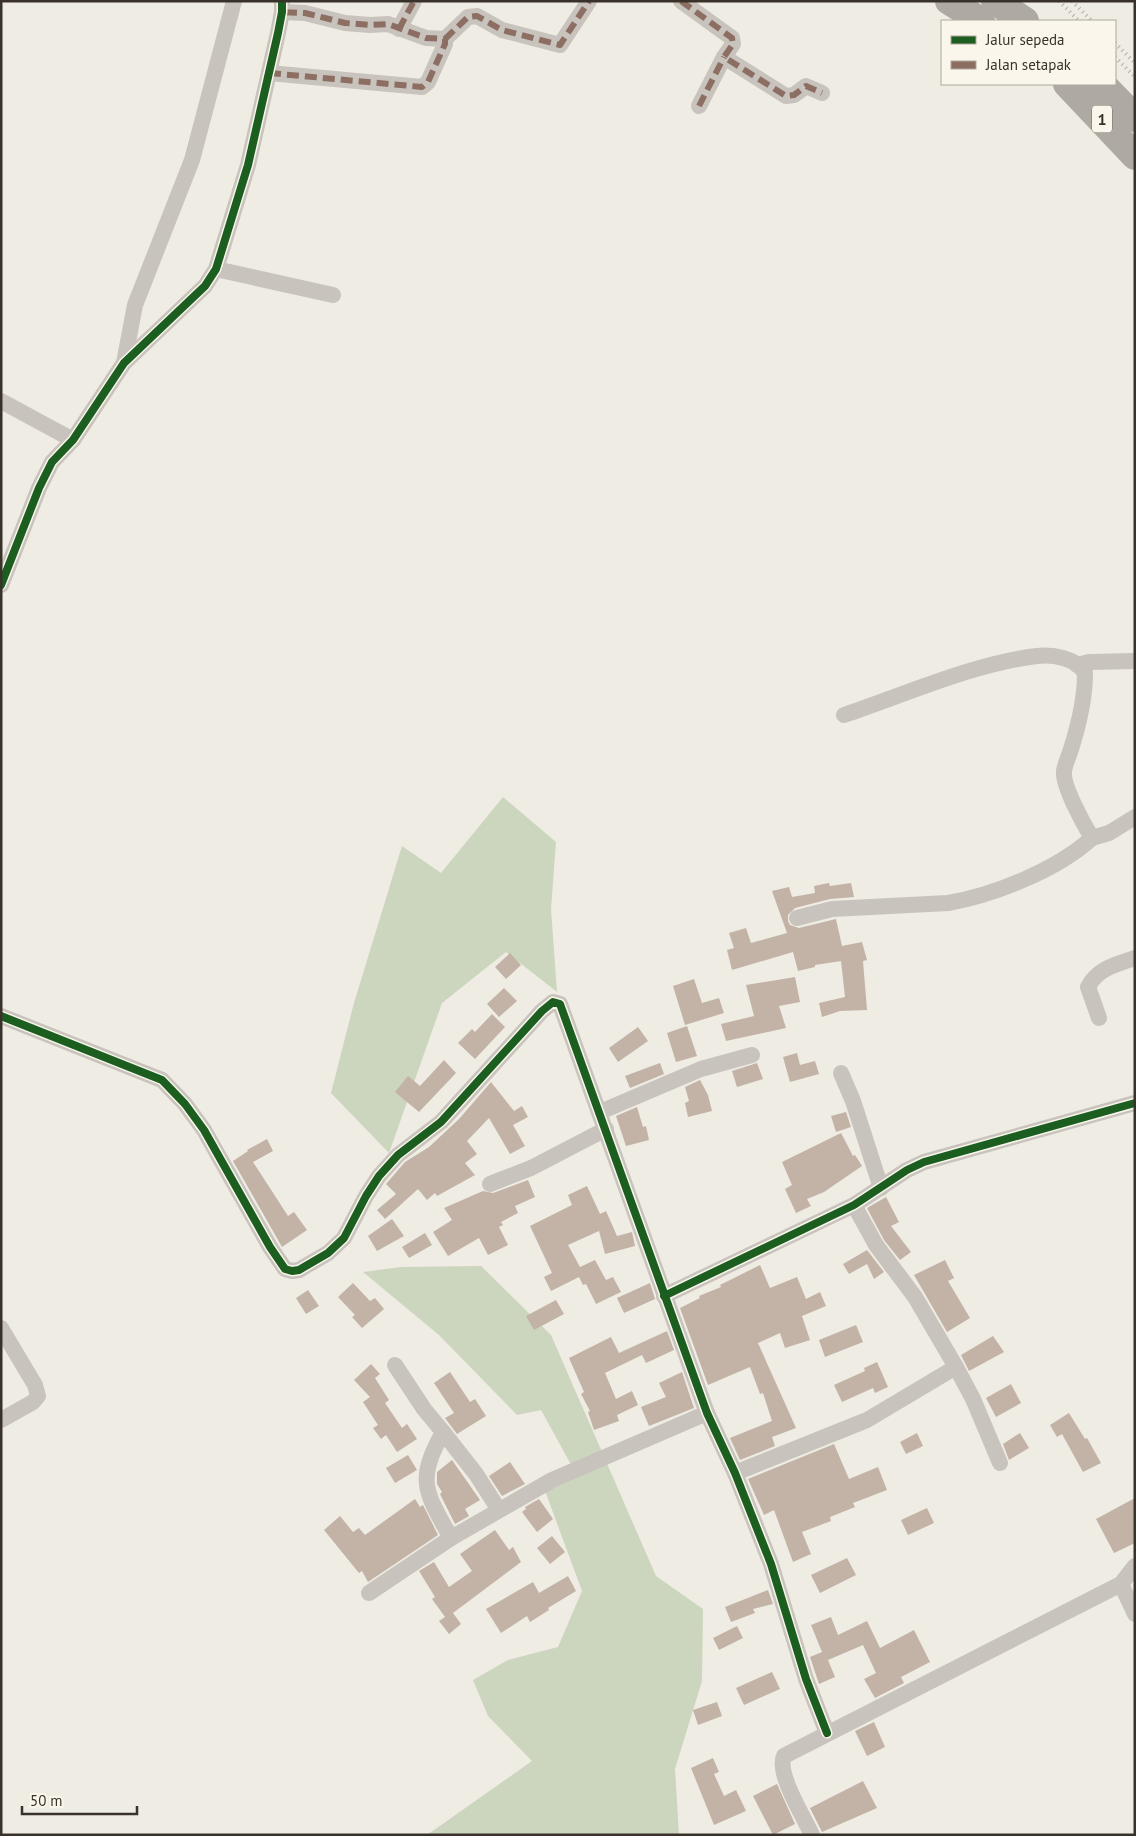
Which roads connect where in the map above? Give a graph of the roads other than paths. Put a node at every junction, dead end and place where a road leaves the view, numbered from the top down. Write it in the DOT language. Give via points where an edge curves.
graph roads {
  1 [pos="234,1"];
  2 [pos="414,1"];
  3 [pos="589,1"];
  4 [pos="681,1"];
  5 [pos="950,1"];
  6 [pos="995,1"];
  7 [pos="282,6"];
  8 [pos="979,20"];
  9 [pos="1024,20"];
  10 [pos="399,29"];
  11 [pos="445,39"];
  12 [pos="724,57"];
  13 [pos="269,73"];
  14 [pos="1068,85"];
  15 [pos="1103,85"];
  16 [pos="822,93"];
  17 [pos="699,106"];
  18 [pos="1135,118"];
  19 [pos="1135,156"];
  20 [pos="216,269"];
  21 [pos="333,295"];
  22 [pos="124,363"];
  23 [pos="1,401"];
  24 [pos="73,440"];
  25 [pos="1,584"];
  26 [pos="1135,660"];
  27 [pos="1077,665"];
  28 [pos="844,715"];
  29 [pos="1135,817"];
  30 [pos="1092,838"];
  31 [pos="797,918"];
  32 [pos="1135,958"];
  33 [pos="1,1016"];
  34 [pos="1099,1018"];
  35 [pos="752,1055"];
  36 [pos="841,1073"];
  37 [pos="1135,1103"];
  38 [pos="600,1112"];
  39 [pos="606,1129"];
  40 [pos="490,1184"];
  41 [pos="881,1188"];
  42 [pos="854,1205"];
  43 [pos="664,1296"];
  44 [pos="1,1328"];
  45 [pos="394,1365"];
  46 [pos="956,1367"];
  47 [pos="707,1413"];
  48 [pos="1,1420"];
  49 [pos="443,1432"];
  50 [pos="1000,1463"];
  51 [pos="735,1473"];
  52 [pos="499,1510"];
  53 [pos="451,1538"];
  54 [pos="1135,1566"];
  55 [pos="1121,1584"];
  56 [pos="369,1593"];
  57 [pos="1135,1614"];
  58 [pos="827,1733"];
  59 [pos="812,1835"];
  1 -- 22 [label="street" via="192,160 135,305"];
  2 -- 10 [label="street"];
  3 -- 11 [label="street" via="560,45 502,30 477,16 468,17"];
  4 -- 12 [label="street" via="732,38 733,44"];
  5 -- 8 [label="highway"];
  6 -- 9 [label="highway"];
  7 -- 10 [label="street" via="345,23 388,24"];
  7 -- 13 [label="street"];
  10 -- 11 [label="street" via="426,38"];
  11 -- 13 [label="street" via="428,82 422,87"];
  12 -- 16 [label="street" via="786,96 794,95 806,86"];
  12 -- 17 [label="street"];
  13 -- 20 [label="street" via="248,165"];
  14 -- 19 [label="highway, 1"];
  15 -- 18 [label="highway, 1"];
  20 -- 21 [label="street"];
  20 -- 22 [label="street" via="205,286"];
  22 -- 24 [label="street"];
  23 -- 24 [label="street"];
  24 -- 25 [label="street" via="52,462"];
  26 -- 27 [label="street"];
  27 -- 28 [label="street" via="1067,659 1039,656 984,666"];
  27 -- 30 [label="street" via="1085,673 1085,687 1064,780"];
  29 -- 30 [label="street" via="1109,833"];
  30 -- 31 [label="street" via="1048,869 966,900 948,904 832,909"];
  32 -- 34 [label="street" via="1103,970 1092,979 1088,987"];
  33 -- 38 [label="street" via="162,1080 204,1130 270,1246 286,1269 292,1271 300,1270 328,1253 344,1238 379,1176 398,1155 441,1122 553,1002 560,1004 566,1017"];
  35 -- 38 [label="street" via="694,1072"];
  36 -- 41 [label="street"];
  37 -- 41 [label="street" via="924,1162"];
  38 -- 39 [label="street"];
  39 -- 40 [label="street" via="531,1168"];
  39 -- 43 [label="street"];
  41 -- 42 [label="street"];
  42 -- 43 [label="street"];
  42 -- 46 [label="street" via="876,1244 915,1297"];
  43 -- 47 [label="street"];
  44 -- 48 [label="street" via="38,1396"];
  45 -- 49 [label="street"];
  46 -- 50 [label="street"];
  46 -- 51 [label="street" via="867,1420"];
  47 -- 51 [label="street"];
  47 -- 52 [label="street" via="552,1480"];
  49 -- 52 [label="street"];
  49 -- 53 [label="street" via="430,1455 426,1469 427,1487"];
  51 -- 58 [label="street" via="771,1564 806,1679"];
  52 -- 53 [label="street"];
  53 -- 56 [label="street"];
  54 -- 55 [label="street"];
  55 -- 57 [label="street"];
  55 -- 58 [label="street"];
  58 -- 59 [label="street" via="791,1751 781,1762"];
}
